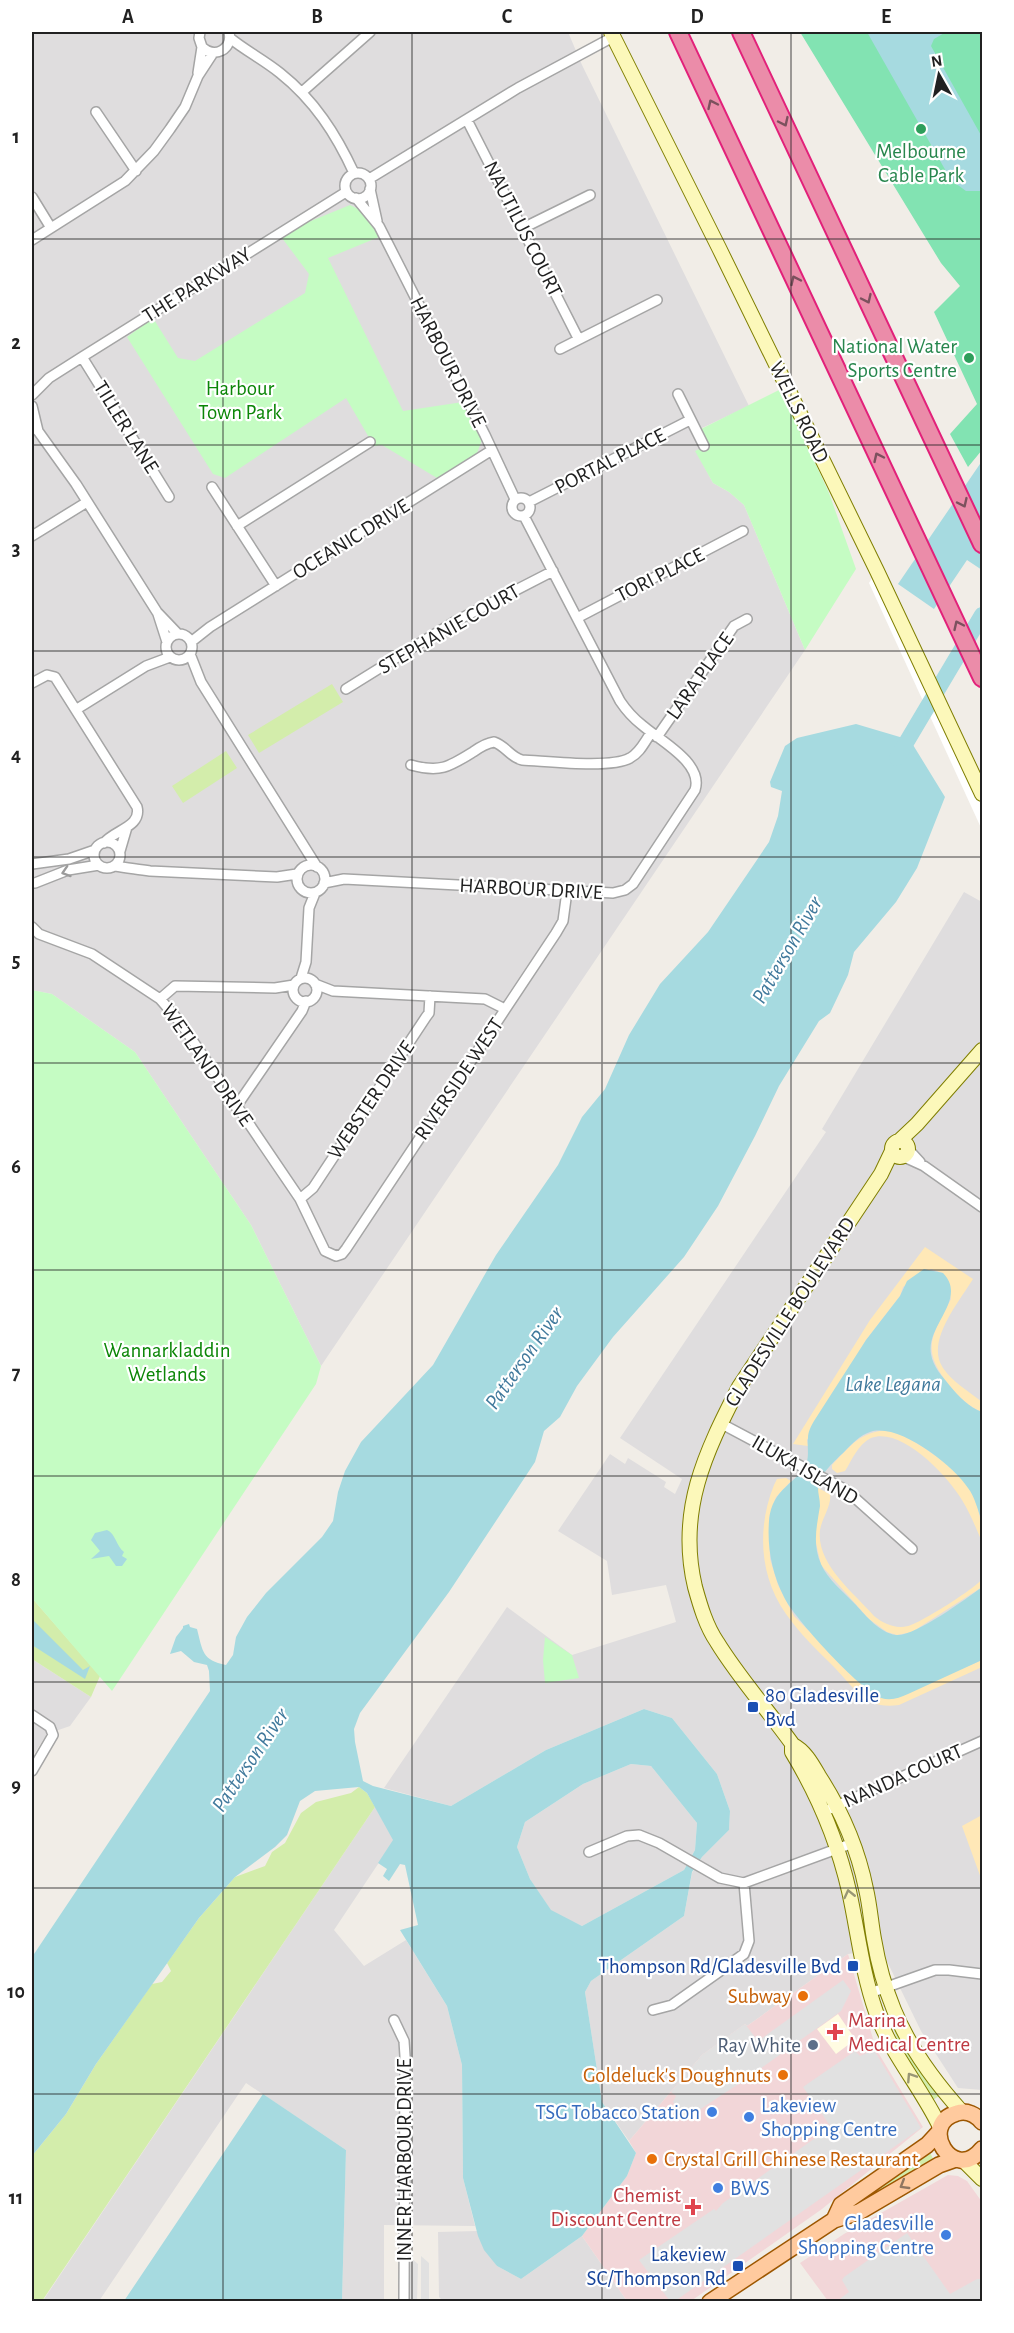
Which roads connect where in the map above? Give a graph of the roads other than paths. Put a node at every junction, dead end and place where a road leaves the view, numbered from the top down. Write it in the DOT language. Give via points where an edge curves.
graph roads {
  1 [pos="189,32"];
  2 [pos="370,32"];
  3 [pos="678,32"];
  4 [pos="741,32"];
  5 [pos="612,34"];
  6 [pos="229,35"];
  7 [pos="200,39"];
  8 [pos="225,49"];
  9 [pos="213,53"];
  10 [pos="251,55"];
  11 [pos="198,76"];
  12 [pos="302,92"];
  13 [pos="96,112"];
  14 [pos="467,120"];
  15 [pos="136,171"];
  16 [pos="354,174"];
  17 [pos="369,184"];
  18 [pos="346,192"];
  19 [pos="590,195"];
  20 [pos="32,197"];
  21 [pos="356,198"];
  22 [pos="379,226"];
  23 [pos="51,228"];
  24 [pos="523,228"];
  25 [pos="32,240"];
  26 [pos="657,300"];
  27 [pos="578,338"];
  28 [pos="560,349"];
  29 [pos="82,357"];
  30 [pos="49,378"];
  31 [pos="32,384"];
  32 [pos="678,393"];
  33 [pos="32,394"];
  34 [pos="32,406"];
  35 [pos="690,420"];
  36 [pos="35,429"];
  37 [pos="370,442"];
  38 [pos="704,446"];
  39 [pos="492,450"];
  40 [pos="212,487"];
  41 [pos="169,497"];
  42 [pos="515,500"];
  43 [pos="87,502"];
  44 [pos="529,502"];
  45 [pos="524,516"];
  46 [pos="237,526"];
  47 [pos="743,531"];
  48 [pos="32,536"];
  49 [pos="982,544"];
  50 [pos="553,571"];
  51 [pos="276,586"];
  52 [pos="157,612"];
  53 [pos="577,618"];
  54 [pos="747,619"];
  55 [pos="185,637"];
  56 [pos="166,644"];
  57 [pos="190,654"];
  58 [pos="175,659"];
  59 [pos="146,666"];
  60 [pos="982,678"];
  61 [pos="201,682"];
  62 [pos="32,683"];
  63 [pos="346,689"];
  64 [pos="76,709"];
  65 [pos="654,735"];
  66 [pos="411,765"];
  67 [pos="982,794"];
  68 [pos="128,827"];
  69 [pos="104,843"];
  70 [pos="304,847"];
  71 [pos="95,850"];
  72 [pos="120,852"];
  73 [pos="32,864"];
  74 [pos="99,865"];
  75 [pos="115,866"];
  76 [pos="133,867"];
  77 [pos="320,869"];
  78 [pos="300,879"];
  79 [pos="344,879"];
  80 [pos="324,884"];
  81 [pos="33,885"];
  82 [pos="567,891"];
  83 [pos="315,892"];
  84 [pos="309,908"];
  85 [pos="32,927"];
  86 [pos="309,980"];
  87 [pos="333,991"];
  88 [pos="294,992"];
  89 [pos="315,995"];
  90 [pos="430,996"];
  91 [pos="160,999"];
  92 [pos="306,1001"];
  93 [pos="505,1009"];
  94 [pos="294,1022"];
  95 [pos="982,1050"];
  96 [pos="236,1107"];
  97 [pos="901,1150"];
  98 [pos="300,1199"];
  99 [pos="982,1207"];
  100 [pos="333,1256"];
  101 [pos="720,1423"];
  102 [pos="912,1549"];
  103 [pos="32,1715"];
  104 [pos="982,1741"];
  105 [pos="793,1745"];
  106 [pos="32,1771"];
  107 [pos="837,1806"];
  108 [pos="823,1812"];
  109 [pos="853,1843"];
  110 [pos="836,1849"];
  111 [pos="589,1852"];
  112 [pos="744,1883"];
  113 [pos="982,1974"];
  114 [pos="886,1987"];
  115 [pos="870,1993"];
  116 [pos="653,2010"];
  117 [pos="394,2020"];
  118 [pos="975,2115"];
  119 [pos="940,2129"];
  120 [pos="982,2149"];
  121 [pos="959,2159"];
  122 [pos="982,2179"];
  123 [pos="834,2220"];
  124 [pos="404,2301"];
  125 [pos="710,2301"];
  1 -- 7 [label="street"];
  2 -- 12 [label="street"];
  60 -- 3 [label="highway, one-way"];
  4 -- 49 [label="highway, one-way"];
  5 -- 14 [label="street"];
  5 -- 67 [label="main road, WELLS ROAD" via="720,248"];
  6 -- 8 [label="street"];
  6 -- 10 [label="street"];
  7 -- 9 [label="street"];
  7 -- 11 [label="street"];
  8 -- 9 [label="street"];
  8 -- 10 [label="street"];
  9 -- 11 [label="street"];
  10 -- 12 [label="street"];
  11 -- 15 [label="street" via="184,107"];
  12 -- 16 [label="street" via="340,142"];
  13 -- 15 [label="street"];
  14 -- 17 [label="street"];
  14 -- 24 [label="street, NAUTILUS COURT"];
  15 -- 23 [label="street"];
  16 -- 17 [label="street" via="363,174"];
  16 -- 18 [label="street" via="345,183"];
  17 -- 21 [label="street" via="363,197"];
  17 -- 22 [label="street, HARBOUR DRIVE"];
  18 -- 21 [label="street"];
  18 -- 29 [label="street, THE PARKWAY"];
  19 -- 24 [label="street"];
  20 -- 23 [label="street"];
  21 -- 22 [label="street, HARBOUR DRIVE"];
  22 -- 39 [label="street, HARBOUR DRIVE"];
  23 -- 25 [label="street"];
  24 -- 27 [label="street, NAUTILUS COURT"];
  26 -- 27 [label="street"];
  27 -- 28 [label="street"];
  29 -- 30 [label="street, THE PARKWAY"];
  29 -- 41 [label="street, TILLER LANE"];
  30 -- 31 [label="street, THE PARKWAY"];
  30 -- 33 [label="street, THE PARKWAY"];
  32 -- 35 [label="street, PORTAL PLACE"];
  34 -- 36 [label="street"];
  35 -- 38 [label="street, PORTAL PLACE"];
  35 -- 44 [label="street, PORTAL PLACE"];
  36 -- 43 [label="street"];
  37 -- 46 [label="street"];
  39 -- 42 [label="street, HARBOUR DRIVE"];
  39 -- 51 [label="street, OCEANIC DRIVE"];
  40 -- 46 [label="street"];
  42 -- 44 [label="street" via="521,497"];
  42 -- 45 [label="street" via="513,511"];
  43 -- 48 [label="street"];
  43 -- 52 [label="street"];
  44 -- 45 [label="street" via="530,510"];
  45 -- 50 [label="street, HARBOUR DRIVE"];
  46 -- 51 [label="street"];
  47 -- 53 [label="street, TORI PLACE"];
  50 -- 53 [label="street, HARBOUR DRIVE"];
  50 -- 63 [label="street, STEPHANIE COURT" via="454,622"];
  51 -- 55 [label="street, OCEANIC DRIVE" via="210,627"];
  52 -- 55 [label="street"];
  52 -- 56 [label="street"];
  53 -- 65 [label="street, HARBOUR DRIVE" via="620,701"];
  54 -- 65 [label="street, LARA PLACE" via="735,626"];
  55 -- 56 [label="street, OCEANIC DRIVE" via="171,637"];
  55 -- 57 [label="street"];
  56 -- 58 [label="street"];
  56 -- 59 [label="street"];
  57 -- 58 [label="street"];
  57 -- 61 [label="street"];
  58 -- 59 [label="street"];
  58 -- 61 [label="street"];
  59 -- 64 [label="street"];
  61 -- 70 [label="street"];
  62 -- 64 [label="street" via="44,676 54,677"];
  64 -- 68 [label="street" via="138,810"];
  65 -- 66 [label="street, LARA PLACE" via="630,759 604,764 522,760 494,742 444,769"];
  65 -- 82 [label="street, HARBOUR DRIVE" via="678,752 688,765 696,778 695,790 628,889"];
  68 -- 69 [label="street"];
  68 -- 72 [label="street"];
  69 -- 71 [label="street"];
  69 -- 72 [label="street" via="115,845"];
  70 -- 77 [label="street"];
  70 -- 78 [label="street"];
  71 -- 73 [label="street" via="69,859"];
  71 -- 74 [label="street"];
  72 -- 75 [label="street"];
  72 -- 76 [label="street"];
  73 -- 81 [label="street" via="37,874"];
  74 -- 75 [label="street"];
  74 -- 81 [label="street, one-way" via="68,870"];
  75 -- 76 [label="street"];
  76 -- 78 [label="street"];
  77 -- 78 [label="street, HARBOUR DRIVE"];
  77 -- 79 [label="street, HARBOUR DRIVE"];
  77 -- 80 [label="street"];
  78 -- 83 [label="street"];
  78 -- 84 [label="street"];
  79 -- 80 [label="street, HARBOUR DRIVE"];
  79 -- 82 [label="street, HARBOUR DRIVE"];
  80 -- 83 [label="street"];
  82 -- 93 [label="street, RIVERSIDE WEST" via="563,921"];
  83 -- 84 [label="street"];
  84 -- 86 [label="street"];
  85 -- 91 [label="street, WETLAND DRIVE" via="39,934 92,954"];
  86 -- 87 [label="street"];
  86 -- 88 [label="street"];
  86 -- 89 [label="street"];
  87 -- 89 [label="street"];
  87 -- 90 [label="street"];
  88 -- 91 [label="street" via="275,988 175,986"];
  88 -- 92 [label="street"];
  88 -- 94 [label="street"];
  89 -- 92 [label="street"];
  90 -- 93 [label="street" via="485,999"];
  90 -- 98 [label="street, WEBSTER DRIVE" via="426,1017 313,1188"];
  91 -- 96 [label="street, WETLAND DRIVE" via="180,1022"];
  92 -- 94 [label="street"];
  93 -- 100 [label="street, RIVERSIDE WEST" via="346,1249"];
  94 -- 96 [label="street"];
  95 -- 97 [label="main road, GLADESVILLE BOULEVARD" via="917,1124"];
  96 -- 98 [label="street, WETLAND DRIVE"];
  97 -- 99 [label="street"];
  97 -- 101 [label="main road, GLADESVILLE BOULEVARD" via="744,1379"];
  98 -- 100 [label="street, WETLAND DRIVE" via="325,1251"];
  101 -- 102 [label="street, ILUKA ISLAND" via="824,1476 863,1503"];
  101 -- 105 [label="main road, GLADESVILLE BOULEVARD" via="696,1480 692,1501 692,1572 715,1640"];
  103 -- 106 [label="street" via="50,1727 53,1734"];
  104 -- 107 [label="street, NANDA COURT"];
  105 -- 107 [label="main road, GLADESVILLE BOULEVARD" via="814,1767"];
  105 -- 108 [label="main road, GLADESVILLE BOULEVARD" via="792,1752"];
  107 -- 108 [label="street, NANDA COURT"];
  107 -- 109 [label="main road, GLADESVILLE BOULEVARD"];
  108 -- 110 [label="main road, GLADESVILLE BOULEVARD"];
  109 -- 110 [label="street"];
  109 -- 114 [label="main road, GLADESVILLE BOULEVARD" via="867,1890 874,1943"];
  110 -- 112 [label="street"];
  115 -- 110 [label="main road, GLADESVILLE BOULEVARD, one-way"];
  111 -- 112 [label="street" via="639,1835 720,1878"];
  112 -- 116 [label="street" via="749,1941 744,1954 672,2005"];
  113 -- 114 [label="street" via="926,1972"];
  114 -- 115 [label="street"];
  114 -- 118 [label="main road, GLADESVILLE BOULEVARD" via="924,2067"];
  119 -- 115 [label="main road, GLADESVILLE BOULEVARD, one-way" via="929,2104 893,2048"];
  117 -- 124 [label="street, INNER HARBOUR DRIVE" via="405,2056"];
  118 -- 119 [label="main road" via="949,2116"];
  119 -- 121 [label="main road" via="944,2151"];
  119 -- 123 [label="main road" via="927,2145 841,2205"];
  120 -- 121 [label="main road" via="976,2156"];
  121 -- 122 [label="main road"];
  121 -- 123 [label="main road, one-way" via="939,2165 859,2212"];
  123 -- 125 [label="main road"];
}
